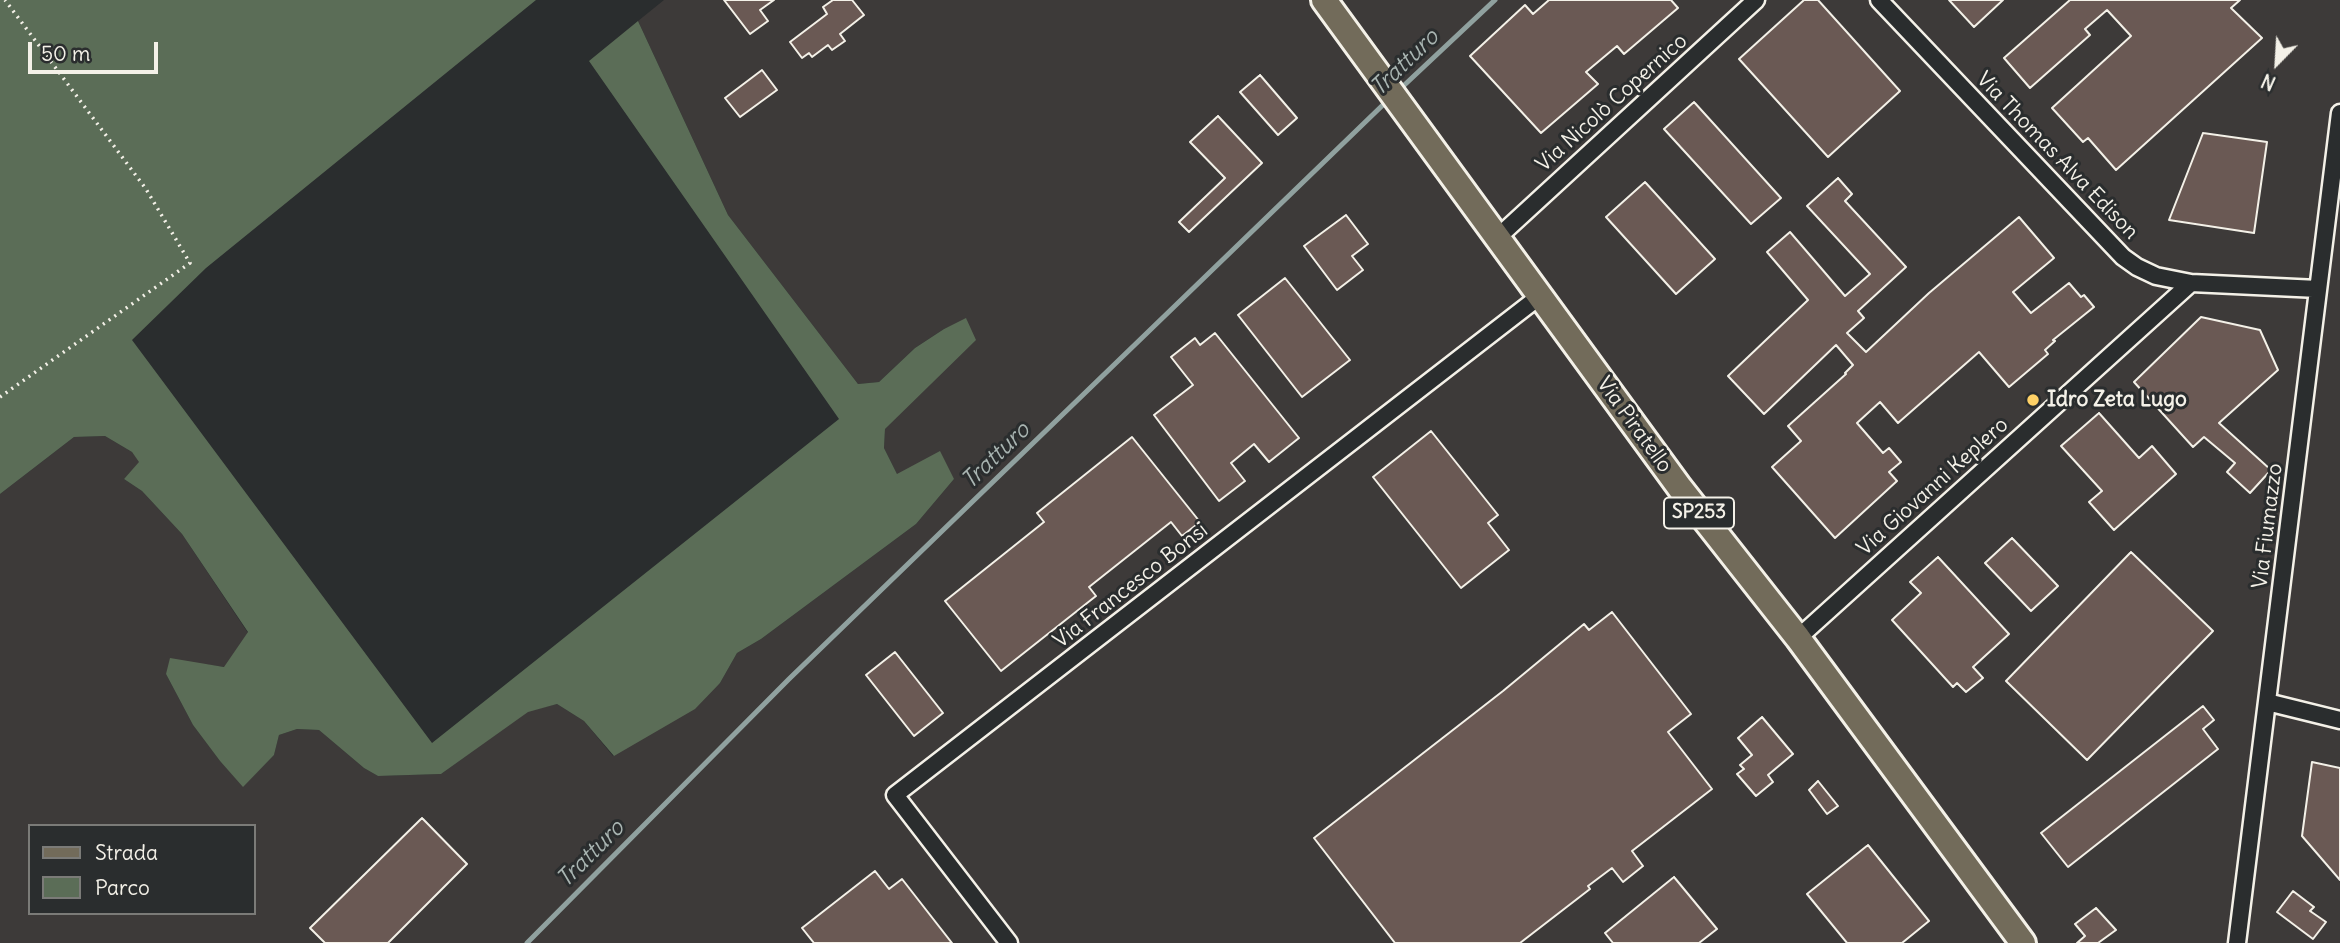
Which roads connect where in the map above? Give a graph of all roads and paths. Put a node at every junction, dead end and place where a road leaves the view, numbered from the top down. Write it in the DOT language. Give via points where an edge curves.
graph roads {
  1 [pos="5,0"];
  2 [pos="1324,0"];
  3 [pos="1756,0"];
  4 [pos="1879,0"];
  5 [pos="2340,113"];
  6 [pos="1497,238"];
  7 [pos="2191,283"];
  8 [pos="2318,289"];
  9 [pos="1540,296"];
  10 [pos="0,397"];
  11 [pos="1798,638"];
  12 [pos="2267,702"];
  13 [pos="2340,720"];
  14 [pos="1999,913"];
  15 [pos="1009,943"];
  16 [pos="2015,943"];
  17 [pos="2023,943"];
  18 [pos="2237,943"];
  1 -- 10 [label="path" via="146,189 190,263"];
  2 -- 6 [label="main road, Via Piratello / SP253"];
  3 -- 6 [label="street, Via Nicolò Copernico"];
  4 -- 7 [label="street, Via Thomas Alva Edison" via="2123,257 2156,276"];
  5 -- 8 [label="street, Via Fiumazzo"];
  6 -- 9 [label="main road, Via Piratello / SP253"];
  7 -- 8 [label="street, Via Thomas Alva Edison"];
  7 -- 11 [label="street, Via Giovanni Keplero"];
  8 -- 12 [label="street, Via Fiumazzo"];
  9 -- 11 [label="main road, Via Piratello / SP253" via="1680,488"];
  9 -- 15 [label="street, Via Francesco Bonsi" via="895,795"];
  11 -- 14 [label="main road, Via Piratello / SP253"];
  12 -- 13 [label="street"];
  12 -- 18 [label="street, Via Fiumazzo"];
  14 -- 16 [label="main road, Via Piratello / SP253"];
  14 -- 17 [label="main road, Via Piratello / SP253"];
}
